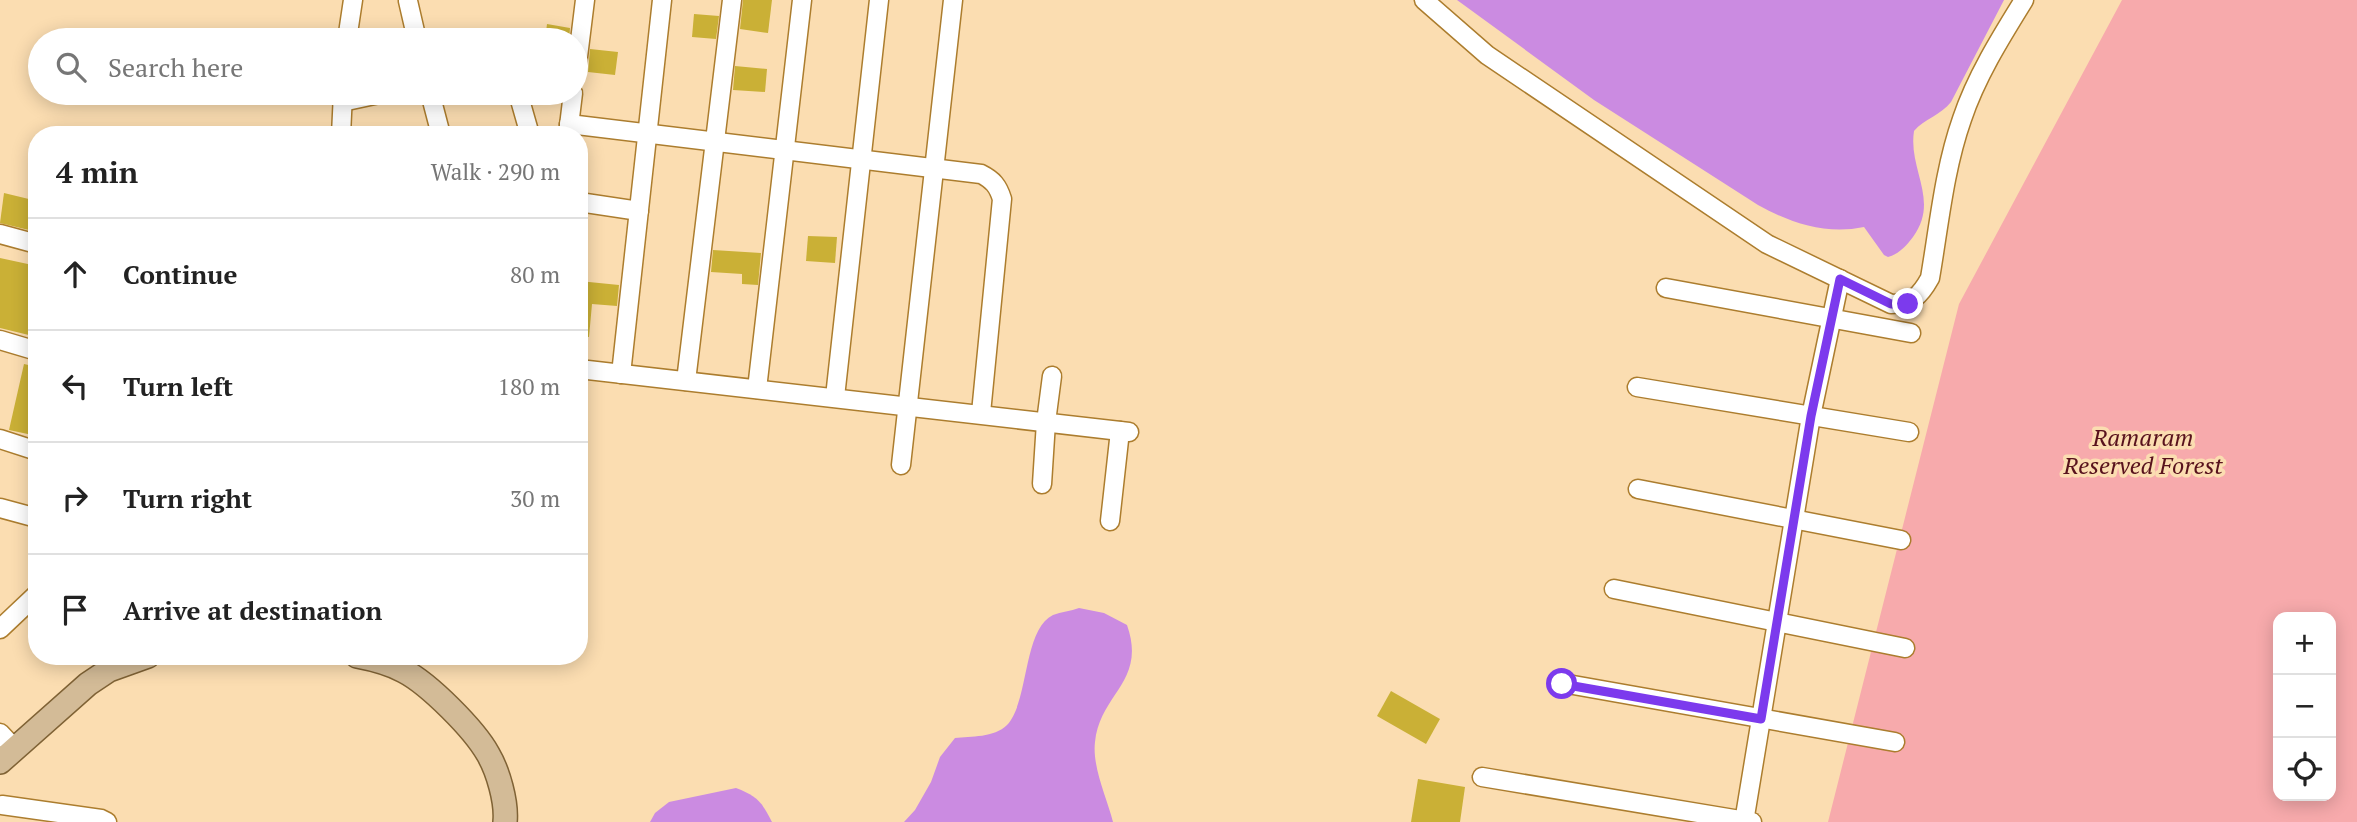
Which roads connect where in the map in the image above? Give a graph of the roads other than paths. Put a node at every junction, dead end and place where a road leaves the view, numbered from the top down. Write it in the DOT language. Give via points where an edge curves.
graph roads {
  1 [pos="585,0"];
  2 [pos="662,0"];
  3 [pos="732,0"];
  4 [pos="802,0"];
  5 [pos="879,0"];
  6 [pos="953,0"];
  7 [pos="1424,0"];
  8 [pos="2025,0"];
  9 [pos="408,1"];
  10 [pos="348,2"];
  11 [pos="347,28"];
  12 [pos="414,28"];
  13 [pos="582,28"];
  14 [pos="342,105"];
  15 [pos="433,105"];
  16 [pos="521,105"];
  17 [pos="571,105"];
  18 [pos="341,126"];
  19 [pos="439,126"];
  20 [pos="527,126"];
  21 [pos="569,126"];
  22 [pos="588,131"];
  23 [pos="648,134"];
  24 [pos="715,142"];
  25 [pos="785,150"];
  26 [pos="861,159"];
  27 [pos="934,168"];
  28 [pos="588,203"];
  29 [pos="639,211"];
  30 [pos="0,234"];
  31 [pos="28,242"];
  32 [pos="1840,279"];
  33 [pos="1666,288"];
  34 [pos="1832,318"];
  35 [pos="1911,333"];
  36 [pos="0,340"];
  37 [pos="28,348"];
  38 [pos="588,370"];
  39 [pos="621,374"];
  40 [pos="1052,376"];
  41 [pos="686,381"];
  42 [pos="1637,387"];
  43 [pos="757,389"];
  44 [pos="835,397"];
  45 [pos="907,405"];
  46 [pos="981,414"];
  47 [pos="1811,416"];
  48 [pos="1046,422"];
  49 [pos="1909,432"];
  50 [pos="0,439"];
  51 [pos="28,448"];
  52 [pos="901,465"];
  53 [pos="1042,484"];
  54 [pos="1638,489"];
  55 [pos="0,508"];
  56 [pos="28,516"];
  57 [pos="1794,519"];
  58 [pos="1110,521"];
  59 [pos="1901,540"];
  60 [pos="1614,589"];
  61 [pos="28,603"];
  62 [pos="1777,622"];
  63 [pos="0,629"];
  64 [pos="1905,648"];
  65 [pos="123,665"];
  66 [pos="391,665"];
  67 [pos="1562,684"];
  68 [pos="1761,719"];
  69 [pos="1895,742"];
  70 [pos="5,748"];
  71 [pos="1482,776"];
  72 [pos="2,805"];
  73 [pos="107,822"];
  74 [pos="505,822"];
  75 [pos="1747,822"];
  1 -- 13 [label="street"];
  2 -- 23 [label="street"];
  3 -- 24 [label="street"];
  4 -- 25 [label="street"];
  5 -- 26 [label="street"];
  6 -- 27 [label="street"];
  7 -- 32 [label="street" via="1487,55 1767,244"];
  8 -- 32 [label="street" via="1962,117 1930,278 1921,294 1908,304 1891,304"];
  9 -- 12 [label="street"];
  10 -- 11 [label="street"];
  14 -- 18 [label="street"];
  15 -- 19 [label="street"];
  16 -- 20 [label="street"];
  17 -- 21 [label="street"];
  22 -- 23 [label="street"];
  23 -- 24 [label="street"];
  23 -- 29 [label="street"];
  24 -- 25 [label="street"];
  24 -- 41 [label="street"];
  25 -- 26 [label="street"];
  25 -- 43 [label="street"];
  26 -- 27 [label="street"];
  26 -- 44 [label="street"];
  27 -- 45 [label="street"];
  27 -- 46 [label="street" via="981,174 998,187 1002,199"];
  28 -- 29 [label="street"];
  29 -- 39 [label="street"];
  30 -- 31 [label="street"];
  32 -- 34 [label="street"];
  33 -- 34 [label="street"];
  34 -- 35 [label="street"];
  34 -- 47 [label="street"];
  36 -- 37 [label="street"];
  38 -- 39 [label="street"];
  39 -- 41 [label="street"];
  40 -- 48 [label="street"];
  41 -- 43 [label="street"];
  42 -- 47 [label="street"];
  43 -- 44 [label="street"];
  44 -- 45 [label="street"];
  45 -- 46 [label="street"];
  45 -- 52 [label="street"];
  46 -- 48 [label="street"];
  47 -- 49 [label="street"];
  47 -- 57 [label="street"];
  48 -- 53 [label="street"];
  48 -- 58 [label="street" via="1125,432"];
  50 -- 51 [label="street"];
  54 -- 57 [label="street"];
  55 -- 56 [label="street"];
  57 -- 59 [label="street"];
  57 -- 62 [label="street"];
  60 -- 62 [label="street"];
  61 -- 63 [label="street"];
  62 -- 64 [label="street"];
  62 -- 68 [label="street"];
  65 -- 70 [label="main road" via="88,684"];
  66 -- 74 [label="main road" via="428,687 488,754 500,785"];
  67 -- 68 [label="street"];
  68 -- 69 [label="street"];
  68 -- 75 [label="street"];
  71 -- 75 [label="street"];
  72 -- 73 [label="street"];
}
